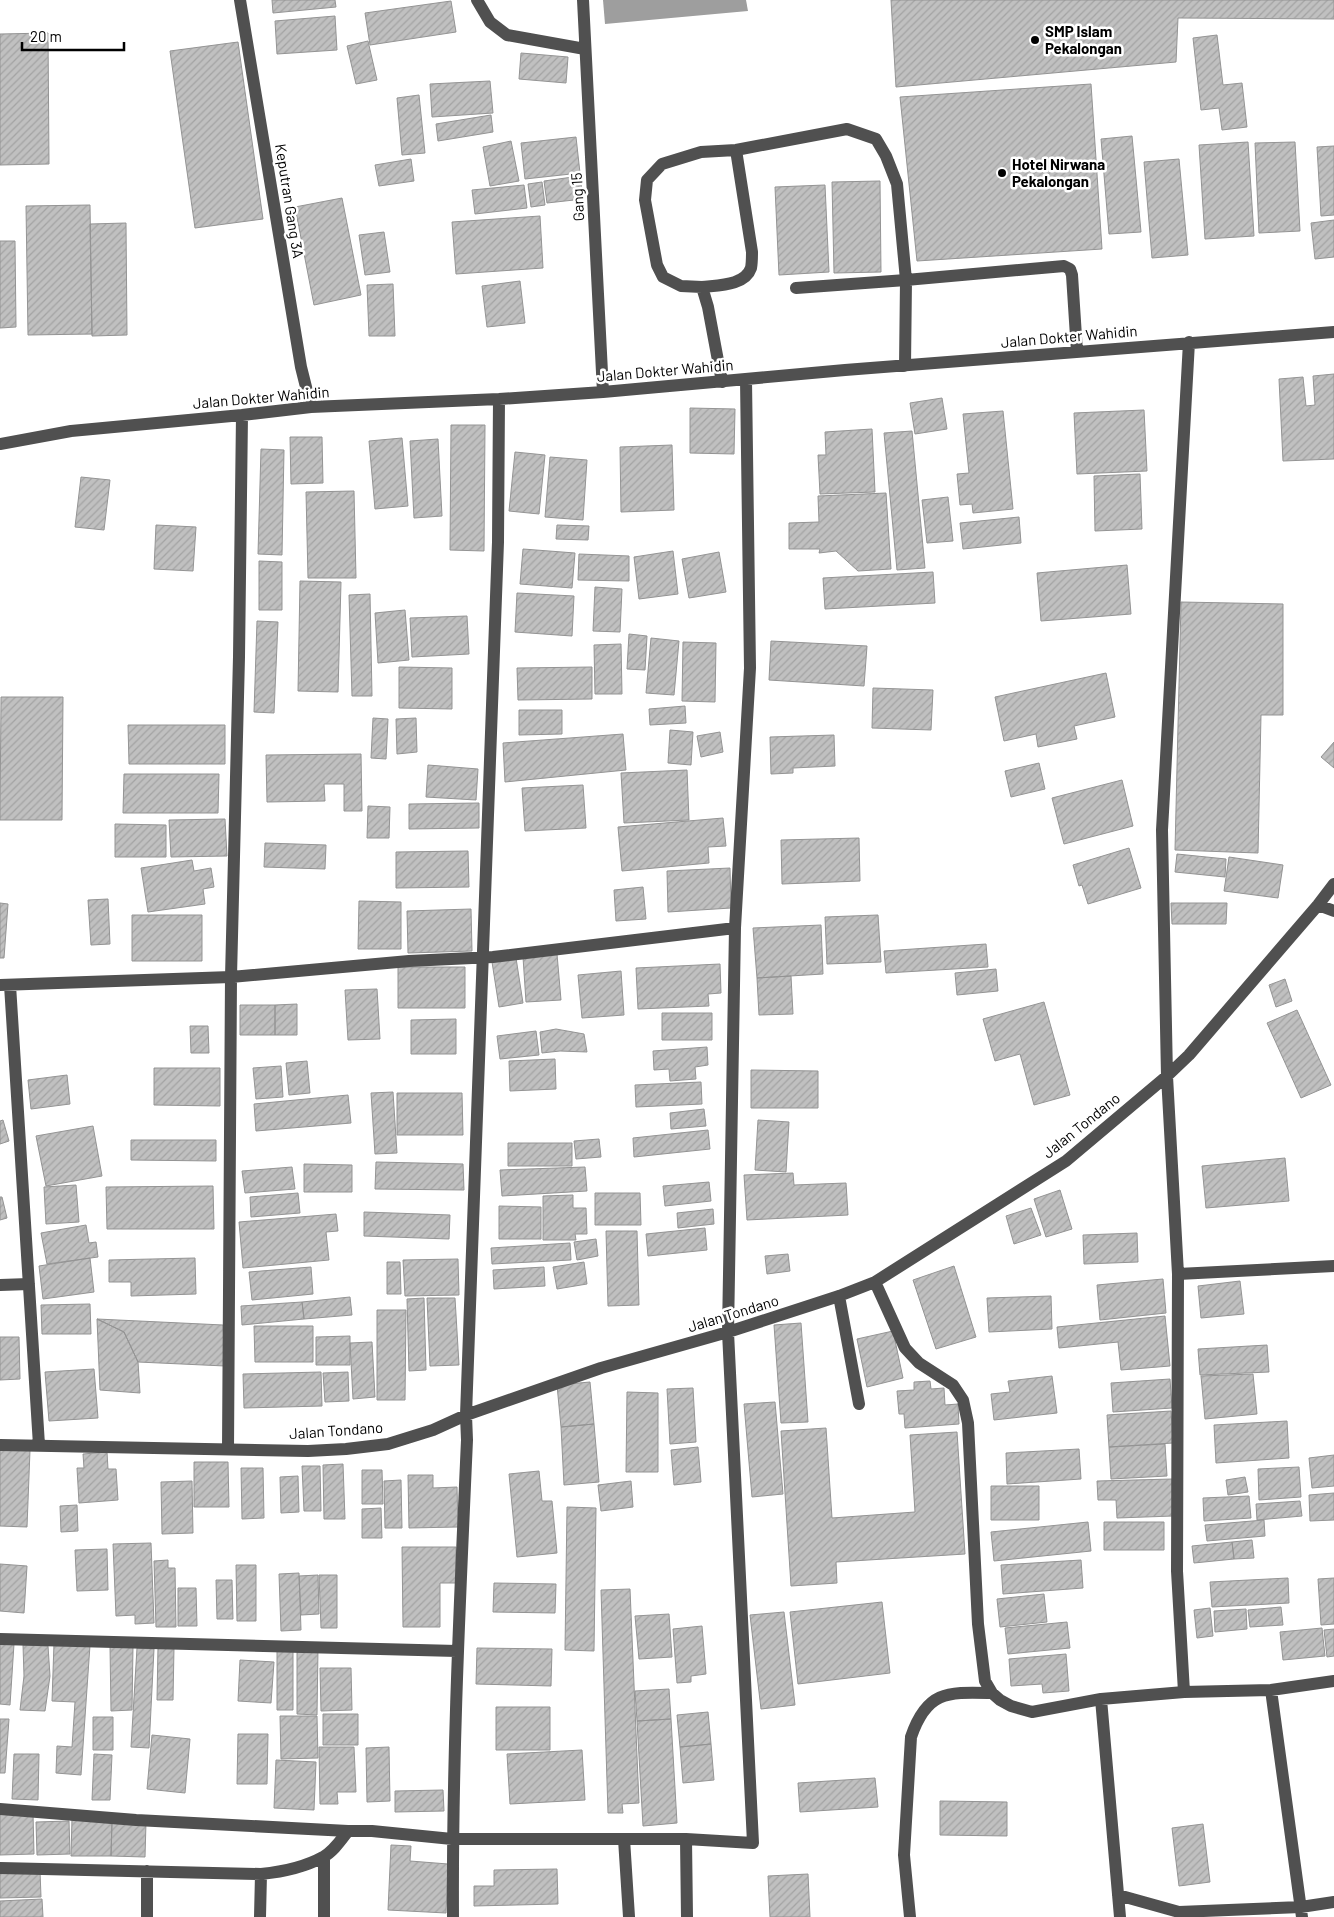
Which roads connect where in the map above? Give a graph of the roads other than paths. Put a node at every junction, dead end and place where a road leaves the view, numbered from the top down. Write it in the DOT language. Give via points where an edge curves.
graph roads {
  1 [pos="240,0"];
  2 [pos="477,0"];
  3 [pos="583,0"];
  4 [pos="585,49"];
  5 [pos="736,150"];
  6 [pos="906,280"];
  7 [pos="702,287"];
  8 [pos="796,288"];
  9 [pos="1334,332"];
  10 [pos="1189,342"];
  11 [pos="1077,352"];
  12 [pos="905,366"];
  13 [pos="746,380"];
  14 [pos="722,382"];
  15 [pos="603,392"];
  16 [pos="499,399"];
  17 [pos="311,407"];
  18 [pos="242,415"];
  19 [pos="0,444"];
  20 [pos="1334,884"];
  21 [pos="1318,905"];
  22 [pos="1334,911"];
  23 [pos="735,928"];
  24 [pos="483,957"];
  25 [pos="231,977"];
  26 [pos="5,985"];
  27 [pos="1167,1076"];
  28 [pos="1334,1266"];
  29 [pos="1178,1274"];
  30 [pos="875,1282"];
  31 [pos="29,1284"];
  32 [pos="0,1285"];
  33 [pos="839,1296"];
  34 [pos="728,1332"];
  35 [pos="859,1404"];
  36 [pos="466,1415"];
  37 [pos="0,1444"];
  38 [pos="39,1445"];
  39 [pos="228,1449"];
  40 [pos="0,1639"];
  41 [pos="458,1650"];
  42 [pos="1334,1681"];
  43 [pos="1271,1690"];
  44 [pos="1184,1692"];
  45 [pos="992,1693"];
  46 [pos="1101,1700"];
  47 [pos="0,1809"];
  48 [pos="348,1831"];
  49 [pos="624,1839"];
  50 [pos="686,1839"];
  51 [pos="452,1840"];
  52 [pos="324,1857"];
  53 [pos="0,1868"];
  54 [pos="147,1871"];
  55 [pos="261,1874"];
  56 [pos="1118,1895"];
  57 [pos="1334,1902"];
  58 [pos="1301,1912"];
  59 [pos="1179,1914"];
  60 [pos="147,1917"];
  61 [pos="260,1917"];
  62 [pos="324,1917"];
  63 [pos="453,1917"];
  64 [pos="629,1917"];
  65 [pos="687,1917"];
  66 [pos="910,1917"];
  67 [pos="1120,1917"];
  1 -- 17 [label="street, Keputran Gang 3A" via="301,367"];
  2 -- 4 [label="street" via="490,22 506,35"];
  3 -- 4 [label="street, Gang 15"];
  4 -- 15 [label="street, Gang 15"];
  5 -- 6 [label="street" via="847,129 876,139 897,184"];
  5 -- 7 [label="street" via="752,252 751,268 735,283"];
  5 -- 7 [label="street" via="701,152 662,164 647,180 645,200 657,265 663,276 681,286"];
  6 -- 8 [label="street"];
  6 -- 11 [label="street" via="1064,266 1072,275"];
  6 -- 12 [label="street"];
  7 -- 14 [label="street"];
  9 -- 10 [label="street, Jalan Dokter Wahidin"];
  10 -- 11 [label="street, Jalan Dokter Wahidin"];
  10 -- 27 [label="street" via="1162,830"];
  11 -- 12 [label="street, Jalan Dokter Wahidin"];
  12 -- 13 [label="street, Jalan Dokter Wahidin"];
  13 -- 14 [label="street, Jalan Dokter Wahidin"];
  13 -- 23 [label="street" via="750,668"];
  14 -- 15 [label="street, Jalan Dokter Wahidin"];
  15 -- 16 [label="street, Jalan Dokter Wahidin"];
  16 -- 17 [label="street, Jalan Dokter Wahidin"];
  16 -- 24 [label="street" via="498,542"];
  17 -- 18 [label="street, Jalan Dokter Wahidin"];
  18 -- 19 [label="street, Jalan Dokter Wahidin" via="71,431"];
  18 -- 25 [label="street"];
  20 -- 21 [label="street, Jalan Tondano"];
  21 -- 22 [label="street"];
  21 -- 27 [label="street, Jalan Tondano" via="1189,1055"];
  23 -- 24 [label="street"];
  23 -- 34 [label="street"];
  24 -- 25 [label="street" via="409,960"];
  24 -- 36 [label="street"];
  25 -- 26 [label="street"];
  25 -- 39 [label="street"];
  26 -- 31 [label="street"];
  27 -- 29 [label="street"];
  27 -- 30 [label="street, Jalan Tondano" via="1066,1161"];
  28 -- 29 [label="street"];
  29 -- 44 [label="street" via="1177,1571"];
  30 -- 33 [label="street, Jalan Tondano"];
  30 -- 45 [label="street" via="905,1348 919,1363 953,1385 963,1400 968,1423 978,1624 985,1680"];
  31 -- 32 [label="street"];
  31 -- 38 [label="street"];
  33 -- 34 [label="street, Jalan Tondano"];
  33 -- 35 [label="street"];
  34 -- 36 [label="street, Jalan Tondano" via="601,1368"];
  34 -- 50 [label="street" via="753,1843"];
  36 -- 39 [label="street, Jalan Tondano" via="433,1430 388,1444 308,1451"];
  36 -- 41 [label="street"];
  37 -- 38 [label="street, Jalan Tondano"];
  38 -- 39 [label="street, Jalan Tondano"];
  40 -- 41 [label="street"];
  41 -- 51 [label="street"];
  42 -- 43 [label="street"];
  43 -- 44 [label="street"];
  43 -- 58 [label="street"];
  44 -- 46 [label="street"];
  45 -- 46 [label="street" via="1011,1706 1032,1712"];
  45 -- 66 [label="street" via="962,1692 941,1697 927,1706 917,1719 911,1737 904,1855"];
  46 -- 56 [label="street"];
  47 -- 48 [label="street"];
  48 -- 51 [label="street"];
  48 -- 52 [label="street"];
  49 -- 50 [label="street"];
  49 -- 51 [label="street"];
  49 -- 64 [label="street"];
  50 -- 65 [label="street"];
  51 -- 63 [label="street"];
  52 -- 55 [label="street"];
  52 -- 62 [label="street"];
  53 -- 54 [label="street"];
  54 -- 55 [label="street"];
  54 -- 60 [label="street"];
  55 -- 61 [label="street"];
  56 -- 59 [label="street"];
  56 -- 67 [label="street"];
  57 -- 58 [label="street"];
  58 -- 59 [label="street"];
}
